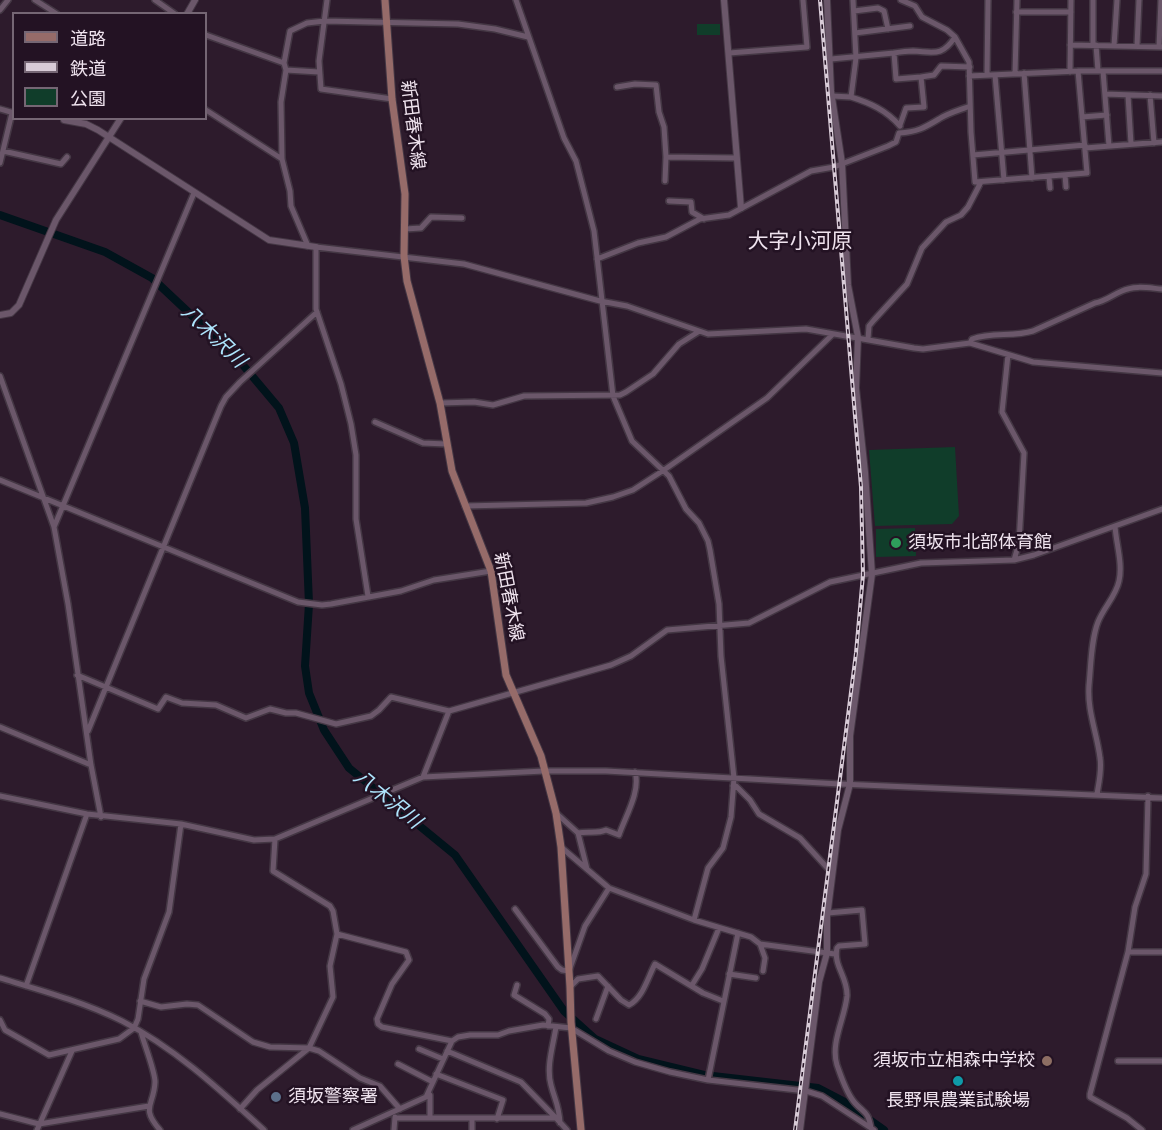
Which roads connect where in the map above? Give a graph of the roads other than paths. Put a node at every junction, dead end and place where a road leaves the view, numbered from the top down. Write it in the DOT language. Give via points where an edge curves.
graph roads {
  1 [pos="8,0"];
  2 [pos="35,0"];
  3 [pos="155,0"];
  4 [pos="327,0"];
  5 [pos="385,0"];
  6 [pos="516,0"];
  7 [pos="724,0"];
  8 [pos="803,0"];
  9 [pos="827,0"];
  10 [pos="853,0"];
  11 [pos="901,0"];
  12 [pos="988,0"];
  13 [pos="1017,0"];
  14 [pos="1071,0"];
  15 [pos="1093,0"];
  16 [pos="1117,0"];
  17 [pos="1139,0"];
  18 [pos="1161,0"];
  19 [pos="0,10"];
  20 [pos="854,11"];
  21 [pos="54,12"];
  22 [pos="172,12"];
  23 [pos="1016,12"];
  24 [pos="1071,12"];
  25 [pos="325,21"];
  26 [pos="386,24"];
  27 [pos="910,26"];
  28 [pos="888,29"];
  29 [pos="855,33"];
  30 [pos="207,35"];
  31 [pos="528,37"];
  32 [pos="955,37"];
  33 [pos="1070,45"];
  34 [pos="1094,45"];
  35 [pos="1114,46"];
  36 [pos="1137,46"];
  37 [pos="1161,47"];
  38 [pos="729,53"];
  39 [pos="894,53"];
  40 [pos="855,57"];
  41 [pos="831,59"];
  42 [pos="284,63"];
  43 [pos="970,67"];
  44 [pos="286,70"];
  45 [pos="1078,71"];
  46 [pos="1100,71"];
  47 [pos="1162,71"];
  48 [pos="319,72"];
  49 [pos="1070,72"];
  50 [pos="1024,73"];
  51 [pos="1015,74"];
  52 [pos="987,75"];
  53 [pos="996,75"];
  54 [pos="969,76"];
  55 [pos="921,77"];
  56 [pos="617,87"];
  57 [pos="1105,94"];
  58 [pos="1128,95"];
  59 [pos="1150,95"];
  60 [pos="832,96"];
  61 [pos="851,96"];
  62 [pos="1162,96"];
  63 [pos="392,99"];
  64 [pos="970,106"];
  65 [pos="207,111"];
  66 [pos="1107,115"];
  67 [pos="12,117"];
  68 [pos="1082,117"];
  69 [pos="64,120"];
  70 [pos="120,120"];
  71 [pos="900,125"];
  72 [pos="899,133"];
  73 [pos="110,137"];
  74 [pos="1154,142"];
  75 [pos="1162,142"];
  76 [pos="1131,144"];
  77 [pos="1109,146"];
  78 [pos="1085,147"];
  79 [pos="1030,150"];
  80 [pos="3,151"];
  81 [pos="1002,153"];
  82 [pos="973,155"];
  83 [pos="67,157"];
  84 [pos="666,157"];
  85 [pos="736,158"];
  86 [pos="282,159"];
  87 [pos="0,163"];
  88 [pos="842,163"];
  89 [pos="1065,175"];
  90 [pos="1049,177"];
  91 [pos="1032,178"];
  92 [pos="1004,180"];
  93 [pos="665,181"];
  94 [pos="981,182"];
  95 [pos="1066,187"];
  96 [pos="1050,188"];
  97 [pos="194,193"];
  98 [pos="669,201"];
  99 [pos="692,208"];
  100 [pos="741,208"];
  101 [pos="462,218"];
  102 [pos="704,219"];
  103 [pos="689,226"];
  104 [pos="405,230"];
  105 [pos="308,246"];
  106 [pos="316,247"];
  107 [pos="404,256"];
  108 [pos="597,259"];
  109 [pos="1162,289"];
  110 [pos="600,301"];
  111 [pos="316,312"];
  112 [pos="0,315"];
  113 [pos="698,332"];
  114 [pos="833,334"];
  115 [pos="858,337"];
  116 [pos="868,339"];
  117 [pos="970,343"];
  118 [pos="1008,355"];
  119 [pos="1162,373"];
  120 [pos="0,376"];
  121 [pos="613,396"];
  122 [pos="440,403"];
  123 [pos="375,422"];
  124 [pos="446,444"];
  125 [pos="664,470"];
  126 [pos="0,480"];
  127 [pos="44,498"];
  128 [pos="64,506"];
  129 [pos="465,506"];
  130 [pos="1162,509"];
  131 [pos="1115,526"];
  132 [pos="54,527"];
  133 [pos="164,547"];
  134 [pos="1014,560"];
  135 [pos="491,572"];
  136 [pos="872,574"];
  137 [pos="368,596"];
  138 [pos="719,625"];
  139 [pos="77,675"];
  140 [pos="105,688"];
  141 [pos="513,692"];
  142 [pos="449,711"];
  143 [pos="0,727"];
  144 [pos="88,731"];
  145 [pos="91,765"];
  146 [pos="544,771"];
  147 [pos="635,772"];
  148 [pos="423,777"];
  149 [pos="734,778"];
  150 [pos="850,784"];
  151 [pos="733,786"];
  152 [pos="1097,794"];
  153 [pos="0,796"];
  154 [pos="1148,796"];
  155 [pos="1162,798"];
  156 [pos="556,813"];
  157 [pos="87,814"];
  158 [pos="101,817"];
  159 [pos="181,824"];
  160 [pos="578,833"];
  161 [pos="275,839"];
  162 [pos="561,847"];
  163 [pos="587,870"];
  164 [pos="832,873"];
  165 [pos="609,888"];
  166 [pos="514,909"];
  167 [pos="828,912"];
  168 [pos="694,920"];
  169 [pos="719,928"];
  170 [pos="738,933"];
  171 [pos="337,934"];
  172 [pos="760,944"];
  173 [pos="1128,952"];
  174 [pos="1162,952"];
  175 [pos="827,953"];
  176 [pos="835,954"];
  177 [pos="569,971"];
  178 [pos="763,971"];
  179 [pos="729,974"];
  180 [pos="0,978"];
  181 [pos="756,978"];
  182 [pos="517,985"];
  183 [pos="692,985"];
  184 [pos="26,986"];
  185 [pos="608,986"];
  186 [pos="570,987"];
  187 [pos="140,1001"];
  188 [pos="723,1001"];
  189 [pos="596,1019"];
  190 [pos="0,1020"];
  191 [pos="571,1025"];
  192 [pos="548,1026"];
  193 [pos="556,1027"];
  194 [pos="134,1028"];
  195 [pos="141,1032"];
  196 [pos="452,1041"];
  197 [pos="309,1048"];
  198 [pos="419,1049"];
  199 [pos="72,1051"];
  200 [pos="447,1051"];
  201 [pos="443,1059"];
  202 [pos="1118,1060"];
  203 [pos="1162,1061"];
  204 [pos="398,1064"];
  205 [pos="436,1074"];
  206 [pos="709,1077"];
  207 [pos="433,1082"];
  208 [pos="806,1091"];
  209 [pos="428,1093"];
  210 [pos="149,1106"];
  211 [pos="240,1109"];
  212 [pos="396,1113"];
  213 [pos="0,1114"];
  214 [pos="430,1118"];
  215 [pos="472,1119"];
  216 [pos="497,1119"];
  217 [pos="558,1121"];
  218 [pos="38,1127"];
  219 [pos="872,1128"];
  220 [pos="158,1129"];
  221 [pos="264,1130"];
  222 [pos="353,1130"];
  223 [pos="394,1130"];
  224 [pos="472,1130"];
  225 [pos="567,1130"];
  226 [pos="580,1130"];
  227 [pos="800,1130"];
  228 [pos="1142,1130"];
  1 -- 19 [label="street"];
  2 -- 21 [label="street"];
  3 -- 22 [label="street"];
  4 -- 25 [label="street"];
  5 -- 26 [label="main road, 新田春木線"];
  6 -- 31 [label="street"];
  7 -- 38 [label="street"];
  8 -- 38 [label="street" via="807,47"];
  9 -- 41 [label="street"];
  10 -- 20 [label="street"];
  11 -- 32 [label="street"];
  12 -- 52 [label="street"];
  13 -- 23 [label="street"];
  14 -- 24 [label="street"];
  15 -- 34 [label="street"];
  16 -- 35 [label="street"];
  17 -- 36 [label="street"];
  18 -- 37 [label="street"];
  20 -- 28 [label="street" via="884,11"];
  20 -- 29 [label="street"];
  23 -- 24 [label="street"];
  23 -- 51 [label="street"];
  24 -- 33 [label="street"];
  25 -- 26 [label="street"];
  25 -- 42 [label="street" via="307,23 290,31"];
  25 -- 48 [label="street"];
  26 -- 31 [label="street" via="458,24"];
  26 -- 63 [label="main road, 新田春木線"];
  27 -- 28 [label="street"];
  28 -- 29 [label="street"];
  29 -- 40 [label="street"];
  30 -- 42 [label="street"];
  31 -- 108 [label="street" via="576,161"];
  32 -- 39 [label="street" via="941,51"];
  32 -- 43 [label="street"];
  33 -- 34 [label="street"];
  33 -- 49 [label="street"];
  34 -- 35 [label="street"];
  34 -- 46 [label="street"];
  35 -- 36 [label="street"];
  36 -- 37 [label="street"];
  38 -- 85 [label="street"];
  39 -- 40 [label="street"];
  39 -- 55 [label="street" via="896,79"];
  40 -- 41 [label="street"];
  40 -- 61 [label="street"];
  41 -- 60 [label="street"];
  42 -- 44 [label="street"];
  43 -- 54 [label="street"];
  43 -- 55 [label="street" via="940,66 934,75"];
  44 -- 48 [label="street"];
  44 -- 86 [label="street" via="281,102"];
  45 -- 46 [label="street"];
  45 -- 49 [label="street"];
  45 -- 68 [label="street"];
  46 -- 47 [label="street"];
  46 -- 57 [label="street"];
  48 -- 63 [label="street" via="321,89"];
  49 -- 50 [label="street"];
  50 -- 51 [label="street"];
  50 -- 79 [label="street"];
  51 -- 53 [label="street"];
  52 -- 53 [label="street"];
  52 -- 54 [label="street"];
  53 -- 81 [label="street"];
  54 -- 64 [label="street"];
  55 -- 71 [label="street" via="924,107 906,108"];
  56 -- 84 [label="street" via="656,84"];
  57 -- 58 [label="street"];
  57 -- 66 [label="street"];
  58 -- 59 [label="street"];
  58 -- 76 [label="street"];
  59 -- 62 [label="street"];
  59 -- 74 [label="street"];
  60 -- 61 [label="street"];
  60 -- 88 [label="street"];
  61 -- 71 [label="street" via="886,112"];
  63 -- 104 [label="main road, 新田春木線" via="405,194"];
  64 -- 72 [label="street" via="920,130"];
  64 -- 82 [label="street"];
  65 -- 86 [label="street"];
  66 -- 68 [label="street"];
  66 -- 77 [label="street"];
  67 -- 80 [label="street"];
  68 -- 78 [label="street"];
  69 -- 73 [label="street" via="86,124"];
  70 -- 73 [label="street"];
  71 -- 72 [label="street"];
  72 -- 88 [label="street" via="896,142"];
  73 -- 97 [label="street"];
  73 -- 112 [label="street" via="56,220 19,305 11,313"];
  74 -- 75 [label="street"];
  74 -- 76 [label="street"];
  76 -- 77 [label="street"];
  77 -- 78 [label="street"];
  78 -- 79 [label="street"];
  78 -- 89 [label="street" via="1087,173"];
  79 -- 81 [label="street"];
  79 -- 91 [label="street"];
  80 -- 83 [label="street" via="61,164"];
  80 -- 87 [label="street"];
  81 -- 82 [label="street"];
  81 -- 92 [label="street"];
  82 -- 94 [label="street" via="975,182"];
  84 -- 85 [label="street"];
  84 -- 93 [label="street"];
  85 -- 100 [label="street"];
  86 -- 105 [label="street" via="291,206"];
  88 -- 100 [label="street" via="811,171"];
  88 -- 115 [label="street" via="848,285"];
  89 -- 90 [label="street"];
  89 -- 95 [label="street"];
  90 -- 91 [label="street"];
  90 -- 96 [label="street"];
  91 -- 92 [label="street"];
  92 -- 94 [label="street"];
  94 -- 116 [label="street" via="969,207 946,222 922,248 907,284 869,326"];
  97 -- 105 [label="street" via="269,240"];
  97 -- 128 [label="street"];
  98 -- 99 [label="street" via="691,202"];
  99 -- 102 [label="street"];
  99 -- 103 [label="street"];
  100 -- 102 [label="street" via="729,215"];
  101 -- 104 [label="street" via="431,217 421,228"];
  102 -- 103 [label="street"];
  103 -- 108 [label="street"];
  104 -- 107 [label="main road, 新田春木線"];
  105 -- 106 [label="street"];
  106 -- 107 [label="street"];
  106 -- 111 [label="street"];
  107 -- 110 [label="street" via="487,269"];
  107 -- 122 [label="main road, 新田春木線" via="407,281"];
  108 -- 110 [label="street"];
  109 -- 117 [label="street" via="1134,287 1034,331 985,335"];
  110 -- 113 [label="street" via="627,306"];
  110 -- 121 [label="street"];
  111 -- 133 [label="street" via="226,397"];
  111 -- 137 [label="street" via="351,424 356,455 356,519"];
  113 -- 114 [label="street" via="713,335 806,329"];
  113 -- 121 [label="street" via="679,344 653,374"];
  114 -- 115 [label="street"];
  114 -- 125 [label="street" via="767,398"];
  115 -- 116 [label="street"];
  115 -- 136 [label="street" via="856,388"];
  116 -- 117 [label="street" via="923,349"];
  117 -- 118 [label="street"];
  118 -- 119 [label="street" via="1033,362"];
  118 -- 134 [label="street" via="1002,412 1024,453"];
  120 -- 127 [label="street"];
  121 -- 122 [label="street" via="524,396 493,405"];
  121 -- 125 [label="street" via="632,441"];
  122 -- 124 [label="main road, 新田春木線"];
  123 -- 124 [label="street" via="423,443"];
  124 -- 129 [label="main road, 新田春木線"];
  125 -- 129 [label="street" via="633,490 586,502"];
  125 -- 138 [label="street" via="708,541"];
  126 -- 127 [label="street"];
  127 -- 128 [label="street"];
  127 -- 132 [label="street"];
  128 -- 132 [label="street"];
  128 -- 133 [label="street"];
  129 -- 135 [label="main road, 新田春木線"];
  130 -- 131 [label="street"];
  131 -- 134 [label="street"];
  131 -- 152 [label="street" via="1119,580 1095,632 1089,684 1090,714 1100,759"];
  132 -- 139 [label="street"];
  133 -- 137 [label="street" via="298,602 322,605"];
  133 -- 140 [label="street"];
  134 -- 136 [label="street" via="921,563"];
  135 -- 137 [label="street" via="434,580"];
  135 -- 141 [label="main road, 新田春木線" via="506,675"];
  136 -- 138 [label="street" via="830,582 749,623"];
  136 -- 150 [label="street" via="850,736"];
  138 -- 141 [label="street" via="667,630 611,665"];
  138 -- 149 [label="street"];
  139 -- 140 [label="street"];
  139 -- 144 [label="street"];
  140 -- 142 [label="street" via="158,709 166,697 182,703 216,705 246,718 270,709 336,724 371,716 391,697"];
  140 -- 144 [label="street"];
  141 -- 142 [label="street"];
  141 -- 146 [label="main road, 新田春木線"];
  142 -- 148 [label="street"];
  143 -- 145 [label="street"];
  144 -- 145 [label="street"];
  145 -- 158 [label="street"];
  146 -- 147 [label="street"];
  146 -- 148 [label="street"];
  146 -- 156 [label="main road, 新田春木線"];
  147 -- 149 [label="street"];
  147 -- 160 [label="street" via="631,804 619,835 606,830"];
  148 -- 161 [label="street"];
  149 -- 150 [label="street"];
  149 -- 151 [label="street"];
  150 -- 152 [label="street"];
  150 -- 164 [label="street"];
  151 -- 164 [label="street" via="759,814 806,844"];
  151 -- 168 [label="street" via="723,848 708,868"];
  152 -- 154 [label="street"];
  153 -- 157 [label="street"];
  154 -- 155 [label="street"];
  154 -- 173 [label="street" via="1146,874 1135,907"];
  156 -- 160 [label="street"];
  156 -- 162 [label="main road, 新田春木線"];
  157 -- 158 [label="street"];
  157 -- 184 [label="street"];
  158 -- 159 [label="street"];
  159 -- 161 [label="street" via="254,840"];
  159 -- 187 [label="street" via="169,912 144,979"];
  160 -- 163 [label="street"];
  161 -- 171 [label="street" via="273,871 330,906"];
  162 -- 163 [label="street"];
  162 -- 177 [label="main road, 新田春木線"];
  163 -- 165 [label="street"];
  164 -- 167 [label="street"];
  165 -- 168 [label="street"];
  165 -- 177 [label="street" via="585,926"];
  166 -- 177 [label="street" via="558,967"];
  167 -- 175 [label="street"];
  167 -- 176 [label="street" via="862,910 865,944 839,946"];
  168 -- 169 [label="street"];
  169 -- 170 [label="street"];
  169 -- 183 [label="street"];
  170 -- 172 [label="street"];
  170 -- 179 [label="street"];
  171 -- 196 [label="street" via="406,952 409,960 392,984 378,1024"];
  171 -- 197 [label="street" via="330,966 333,997"];
  172 -- 175 [label="street"];
  172 -- 178 [label="street" via="765,958"];
  173 -- 174 [label="street"];
  173 -- 228 [label="street" via="1090,1096"];
  175 -- 176 [label="street"];
  175 -- 208 [label="street" via="819,982"];
  176 -- 219 [label="street" via="847,986 836,1061 852,1098 870,1117"];
  177 -- 186 [label="main road, 新田春木線"];
  179 -- 181 [label="street"];
  179 -- 188 [label="street"];
  180 -- 184 [label="street"];
  182 -- 192 [label="street" via="514,995 545,1014"];
  183 -- 185 [label="street" via="655,964 634,1002 628,1005"];
  183 -- 188 [label="street"];
  184 -- 194 [label="street" via="96,1010"];
  185 -- 186 [label="street" via="598,976 591,976 578,979"];
  185 -- 189 [label="street"];
  186 -- 191 [label="main road, 新田春木線"];
  187 -- 194 [label="street"];
  187 -- 197 [label="street" via="161,1007 198,1005 253,1042"];
  188 -- 206 [label="street"];
  190 -- 199 [label="street" via="5,1030 49,1055"];
  191 -- 193 [label="street"];
  191 -- 206 [label="street" via="609,1051 635,1062"];
  191 -- 226 [label="main road, 新田春木線"];
  192 -- 193 [label="street"];
  192 -- 196 [label="street" via="498,1035 470,1035"];
  193 -- 217 [label="street" via="550,1077 560,1107"];
  194 -- 195 [label="street"];
  194 -- 199 [label="street" via="119,1039"];
  195 -- 210 [label="street" via="155,1082"];
  195 -- 211 [label="street" via="189,1065"];
  196 -- 200 [label="street"];
  197 -- 211 [label="street"];
  197 -- 212 [label="street" via="380,1086"];
  198 -- 201 [label="street"];
  199 -- 218 [label="street"];
  200 -- 201 [label="street"];
  200 -- 217 [label="street" via="521,1082"];
  201 -- 205 [label="street"];
  202 -- 203 [label="street"];
  204 -- 207 [label="street"];
  205 -- 207 [label="street"];
  205 -- 216 [label="street" via="503,1100"];
  206 -- 208 [label="street"];
  207 -- 209 [label="street"];
  208 -- 219 [label="street" via="833,1101"];
  208 -- 227 [label="street"];
  209 -- 212 [label="street"];
  209 -- 214 [label="street"];
  210 -- 218 [label="street"];
  210 -- 220 [label="street"];
  211 -- 221 [label="street"];
  212 -- 214 [label="street"];
  212 -- 222 [label="street"];
  212 -- 223 [label="street"];
  213 -- 218 [label="street"];
  214 -- 215 [label="street"];
  215 -- 216 [label="street"];
  215 -- 224 [label="street"];
  216 -- 217 [label="street"];
  217 -- 225 [label="street"];
}
